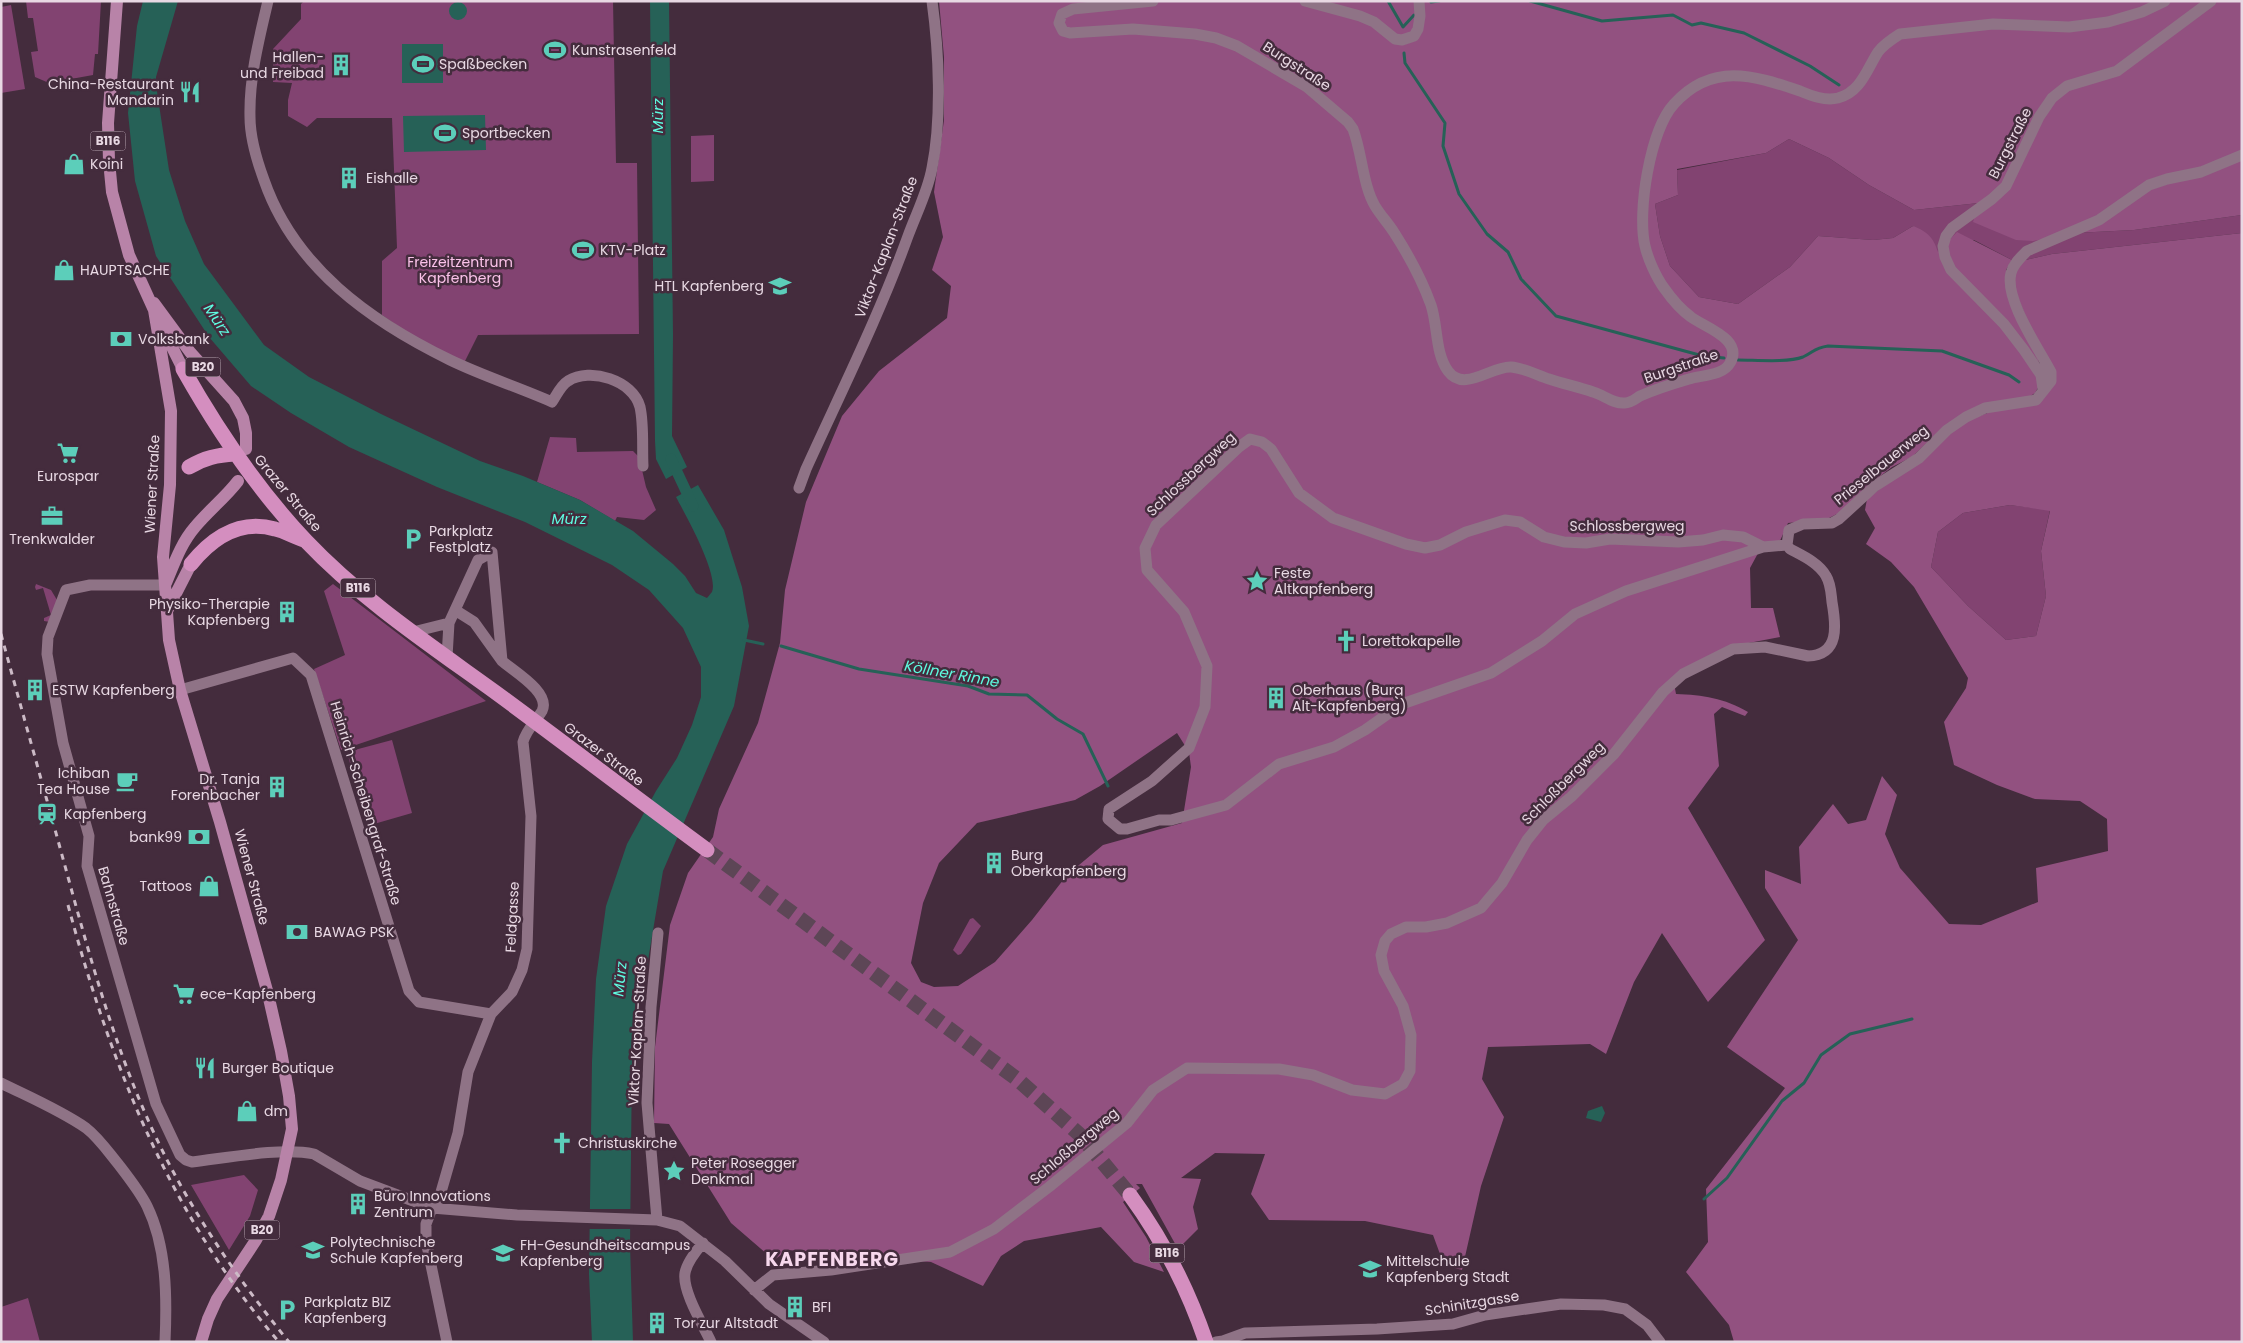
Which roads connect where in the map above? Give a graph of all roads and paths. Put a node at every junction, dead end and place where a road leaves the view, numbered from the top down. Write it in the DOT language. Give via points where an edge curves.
graph roads {
  1 [pos="117,1"];
  2 [pos="268,1"];
  3 [pos="932,1"];
  4 [pos="1153,1"];
  5 [pos="1305,1"];
  6 [pos="1419,1"];
  7 [pos="2165,1"];
  8 [pos="2211,1"];
  9 [pos="2242,155"];
  10 [pos="144,290"];
  11 [pos="154,310"];
  12 [pos="183,369"];
  13 [pos="2043,389"];
  14 [pos="240,451"];
  15 [pos="644,466"];
  16 [pos="189,467"];
  17 [pos="238,482"];
  18 [pos="170,485"];
  19 [pos="799,488"];
  20 [pos="306,541"];
  21 [pos="1787,545"];
  22 [pos="1762,547"];
  23 [pos="191,564"];
  24 [pos="165,585"];
  25 [pos="455,610"];
  26 [pos="166,614"];
  27 [pos="449,623"];
  28 [pos="413,632"];
  29 [pos="452,661"];
  30 [pos="502,661"];
  31 [pos="180,690"];
  32 [pos="707,850"];
  33 [pos="658,933"];
  34 [pos="492,1014"];
  35 [pos="1,1083"];
  36 [pos="288,1151"];
  37 [pos="1130,1195"];
  38 [pos="432,1208"];
  39 [pos="657,1220"];
  40 [pos="703,1242"];
  41 [pos="754,1290"];
  42 [pos="1246,1337"];
  43 [pos="165,1342"];
  44 [pos="201,1342"];
  45 [pos="447,1342"];
  46 [pos="710,1342"];
  47 [pos="824,1342"];
  48 [pos="1206,1342"];
  49 [pos="1216,1342"];
  50 [pos="1660,1342"];
  1 -- 10 [label="main road, Wiener Straße / B116" via="108,123 109,161 119,220 129,256"];
  2 -- 15 [label="street" via="254,64 250,118 258,161 270,198 287,230 313,265 354,302 402,335 451,360 552,402 566,381 580,375 594,375 620,384 640,406"];
  3 -- 19 [label="street, Viktor-Kaplan-Straße" via="937,44 937,107 932,170 899,260"];
  4 -- 7 [label="street, Burgstraße" via="1073,9 1062,14 1059,23 1064,32 1070,33 1133,29 1216,38 1237,46 1307,87 1354,129 1374,205 1410,258 1432,308 1443,361 1454,378 1469,380 1496,369 1517,368 1596,392 1623,404 1693,377 1723,370 1733,356 1732,348 1724,338 1679,307 1662,285 1645,247 1642,213 1653,147 1661,121 1690,90 1718,77 1741,74 1818,98 1835,99 1851,94 1879,51 1900,34 1993,24 2069,27 2108,22"];
  5 -- 6 [label="street" via="1360,16 1374,22 1395,39 1402,40 1414,36 1418,29"];
  8 -- 13 [label="street, Burgstraße" via="2117,71 2067,86 2052,98 2039,117 2006,186 1946,236 1943,246 1951,270 2004,324 2041,375"];
  9 -- 13 [label="street" via="2201,172 2149,185 2099,220 2027,251 2019,259 2011,272 2010,286 2019,314 2051,372 2051,381"];
  10 -- 11 [label="main road, Wiener Straße / B116"];
  10 -- 14 [label="main road, Wiener Straße / B20" via="190,352 234,401 246,433"];
  11 -- 12 [label="main road, Grazer Straße / B116"];
  11 -- 18 [label="main road, Wiener Straße / B116" via="171,411"];
  12 -- 14 [label="highway, Grazer Straße / B116" via="204,407"];
  13 -- 21 [label="street, Prieselbauerweg" via="2036,400 1985,408 1966,417 1947,430 1920,458 1875,486 1839,519 1832,523 1803,524 1789,530"];
  14 -- 16 [label="highway" via="216,455"];
  14 -- 20 [label="highway, Grazer Straße / B116" via="256,482"];
  16 -- 18 [label="main road"];
  17 -- 24 [label="main road, B20" via="194,528"];
  18 -- 24 [label="main road, Wiener Straße / B20" via="163,557"];
  20 -- 23 [label="highway" via="276,529 245,527 231,531 203,549"];
  20 -- 28 [label="highway, Grazer Straße / B116"];
  21 -- 22 [label="street, Schlossbergweg"];
  21 -- 41 [label="street, Schloßbergweg" via="1817,565 1829,582 1835,632 1827,649 1808,656 1765,647 1733,650 1683,674 1664,692 1614,754 1543,820 1527,840 1502,883 1481,908 1447,923 1406,927 1385,941 1381,955 1384,971 1403,1006 1411,1035 1410,1071 1403,1084 1385,1094 1352,1090 1313,1075 1279,1070 1187,1068 1153,1090 1127,1123 1049,1187 994,1229 950,1252 831,1270 773,1274"];
  22 -- 22 [label="street, Schlossbergweg" via="1626,591 1575,614 1542,642 1491,672 1402,704 1334,747 1279,764 1226,805 1127,830 1120,829 1108,819 1109,809 1152,782 1189,748 1205,706 1207,666 1184,612 1147,570 1145,548 1156,525 1250,439 1271,449 1299,493 1333,518 1406,544 1425,548 1440,545 1466,532 1504,520 1520,522 1544,537 1564,542 1610,539 1678,542 1723,534 1743,537"];
  23 -- 26 [label="main road"];
  24 -- 26 [label="main road, B20"];
  24 -- 36 [label="street, Bahnstraße" via="90,586 66,590 48,637 48,663 63,743 89,836 87,866 156,1104 180,1155 192,1162"];
  25 -- 27 [label="street"];
  25 -- 30 [label="street, Feldgasse" via="474,622"];
  25 -- 30 [label="street" via="478,560 492,552"];
  26 -- 31 [label="main road, Wiener Straße / B20"];
  27 -- 28 [label="street"];
  27 -- 29 [label="street"];
  28 -- 29 [label="highway, Grazer Straße / B116"];
  29 -- 32 [label="highway, Grazer Straße / B116"];
  30 -- 34 [label="street, Feldgasse" via="539,691 544,703 523,742 531,816 527,949 512,992"];
  31 -- 34 [label="street, Heinrich-Scheibengraf-Straße" via="293,658 311,675 409,991 418,1002"];
  31 -- 36 [label="main road, Wiener Straße / B20" via="220,822 282,1051 291,1123"];
  33 -- 39 [label="street, Viktor-Kaplan-Straße" via="647,1103"];
  34 -- 38 [label="street, Feldgasse" via="468,1072 458,1132 439,1199"];
  35 -- 43 [label="street" via="88,1130 111,1155 147,1205 156,1226 162,1259"];
  36 -- 38 [label="street" via="314,1154 360,1181"];
  36 -- 44 [label="main road, B20" via="269,1216 217,1299"];
  37 -- 48 [label="highway, B116" via="1171,1260"];
  38 -- 39 [label="street"];
  38 -- 45 [label="street, Feldgasse" via="426,1224 426,1241"];
  39 -- 40 [label="street" via="680,1226"];
  40 -- 41 [label="street"];
  40 -- 46 [label="street" via="685,1274 687,1290"];
  41 -- 47 [label="street"];
  42 -- 49 [label="street, Schinitzgasse"];
  42 -- 50 [label="street, Schinitzgasse" via="1453,1324 1485,1315 1561,1304 1604,1304 1625,1309 1647,1325"];
}
